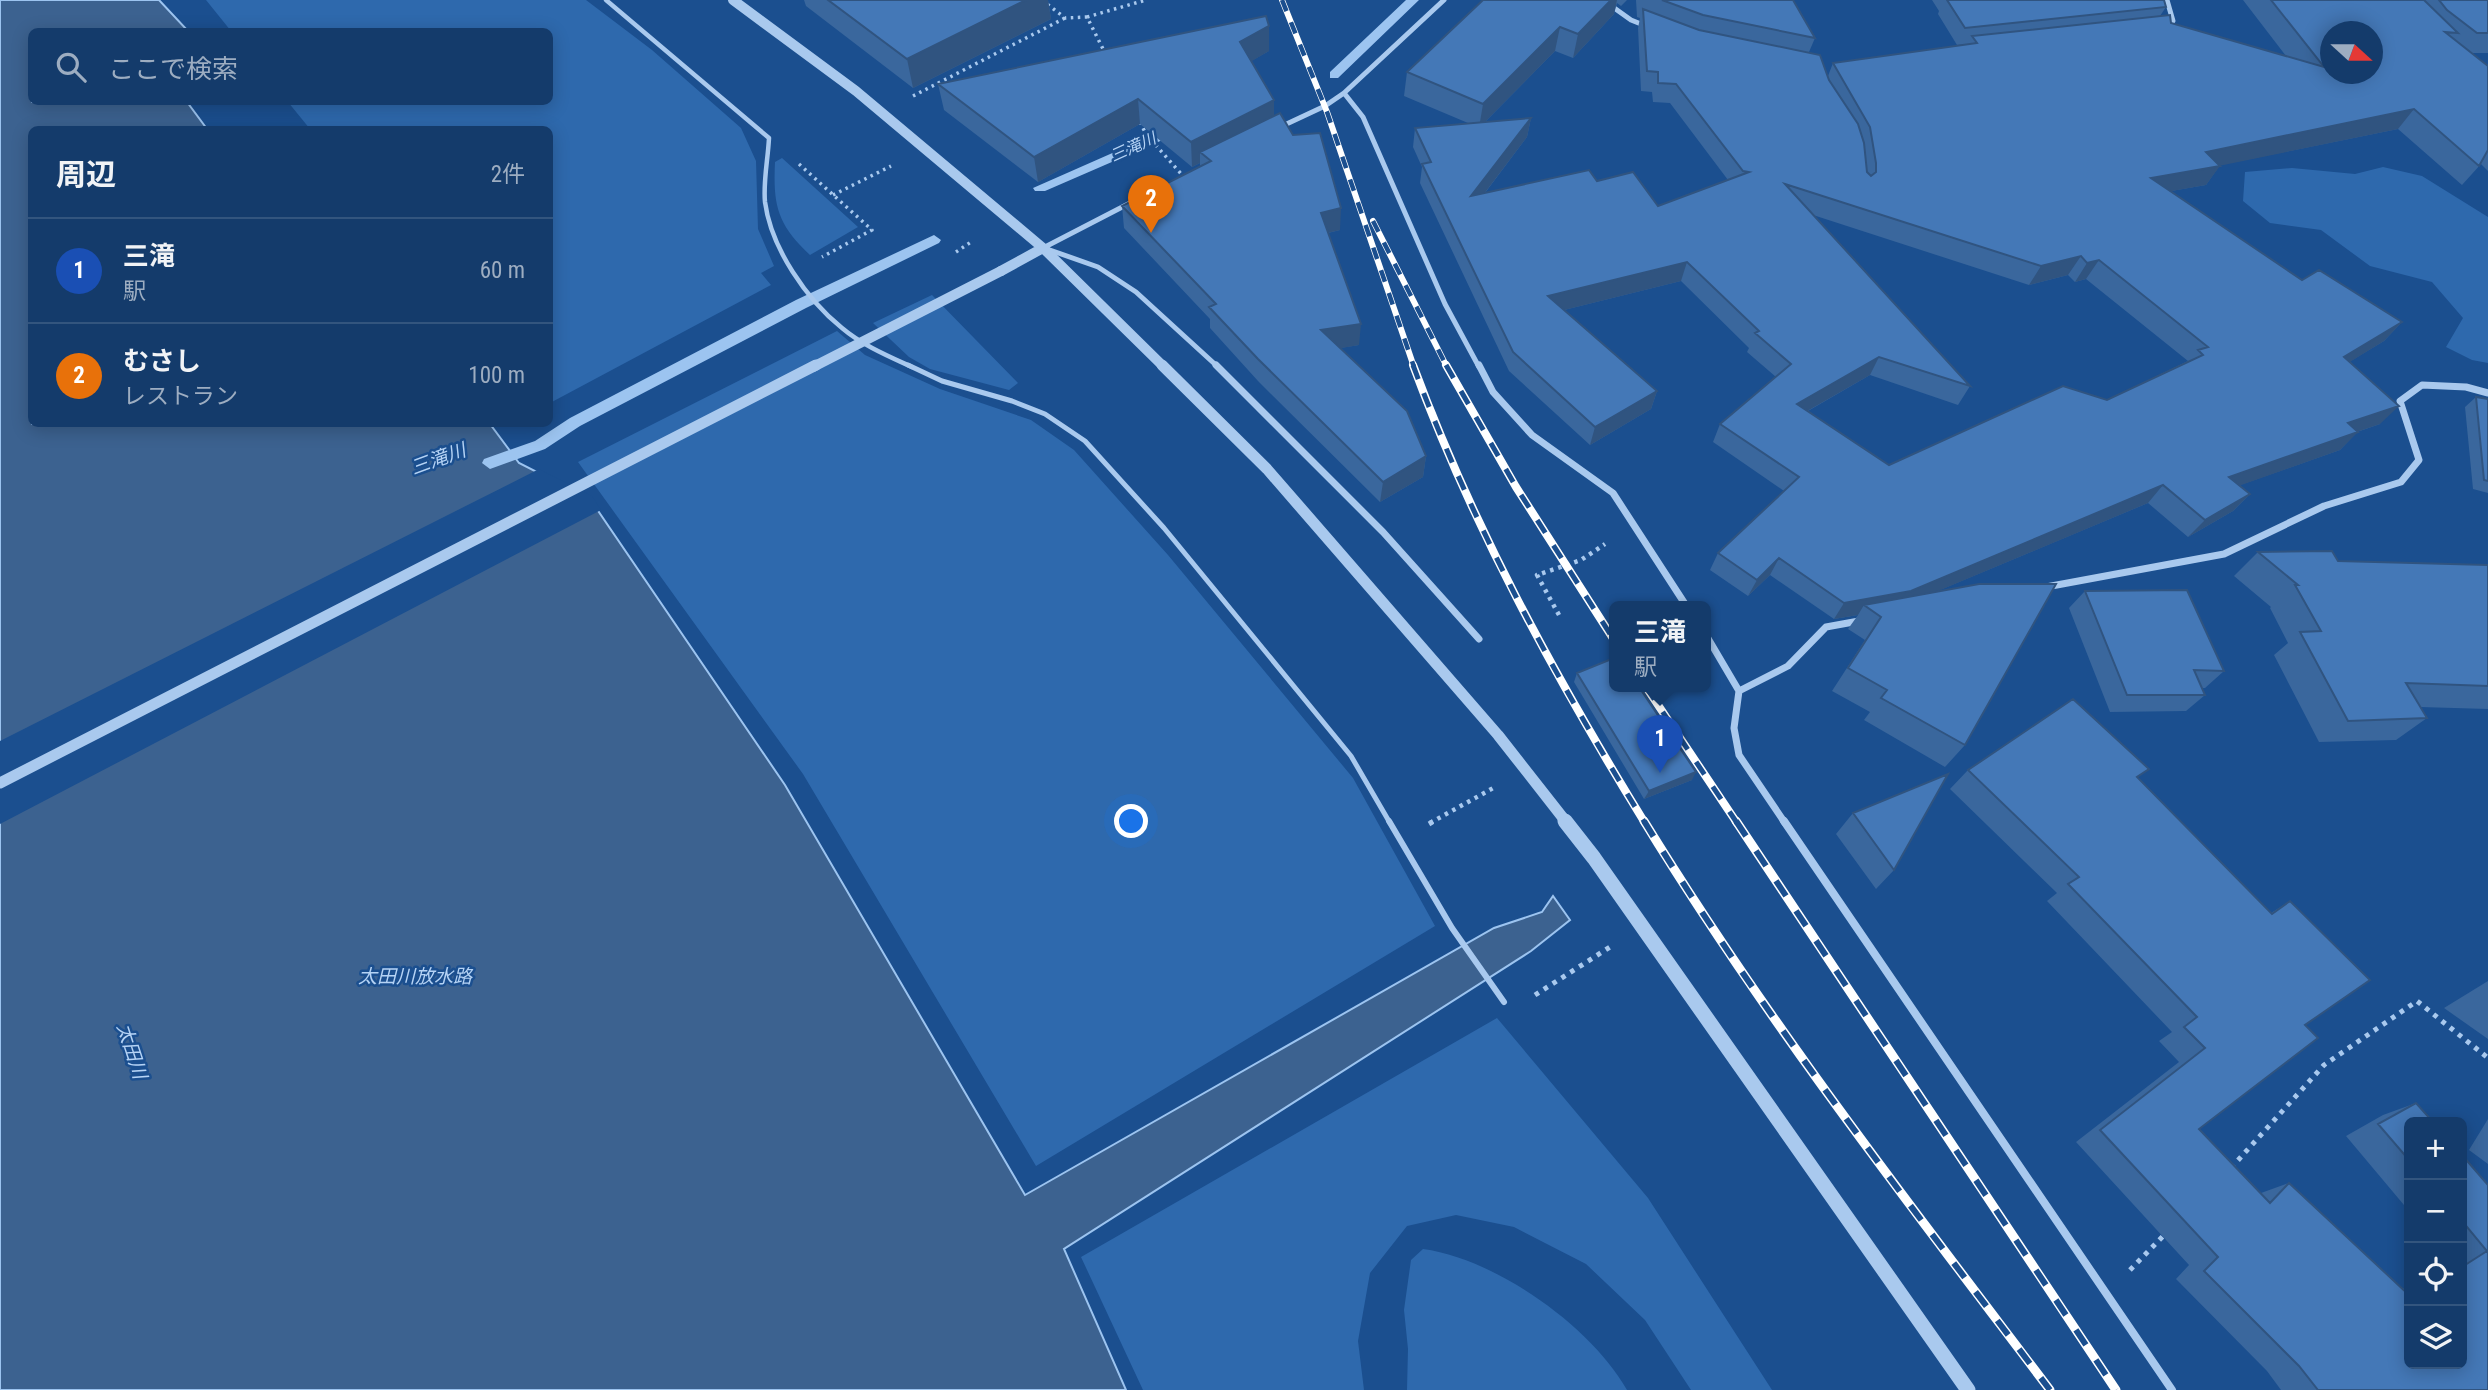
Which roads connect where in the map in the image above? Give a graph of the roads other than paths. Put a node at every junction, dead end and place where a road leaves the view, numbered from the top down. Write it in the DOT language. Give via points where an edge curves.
graph roads {
  1 [pos="606,0"];
  2 [pos="733,0"];
  3 [pos="1444,0"];
  4 [pos="1603,0"];
  5 [pos="2167,0"];
  6 [pos="745,3"];
  7 [pos="2163,29"];
  8 [pos="1656,30"];
  9 [pos="1344,93"];
  10 [pos="1275,130"];
  11 [pos="1183,176"];
  12 [pos="1043,248"];
  13 [pos="1001,271"];
  14 [pos="793,274"];
  15 [pos="841,328"];
  16 [pos="2488,393"];
  17 [pos="2032,590"];
  18 [pos="1683,601"];
  19 [pos="1867,620"];
  20 [pos="1479,639"];
  21 [pos="1711,643"];
  22 [pos="1739,691"];
  23 [pos="0,783"];
  24 [pos="1504,1002"];
  25 [pos="1968,1390"];
  26 [pos="2172,1390"];
  1 -- 14 [label="lane" via="769,138 765,200 771,231"];
  2 -- 6 [label="street"];
  3 -- 9 [label="street"];
  4 -- 8 [label="street" via="1631,20"];
  5 -- 7 [label="street" via="2173,21"];
  6 -- 12 [label="street"];
  9 -- 10 [label="street"];
  9 -- 18 [label="street" via="1363,117 1445,304 1493,392 1532,435 1613,493"];
  11 -- 12 [label="street"];
  12 -- 13 [label="street"];
  12 -- 20 [label="street" via="1098,267 1136,292 1197,346 1383,532"];
  12 -- 25 [label="street" via="1267,469 1498,735 1594,858"];
  13 -- 23 [label="street, bridge"];
  14 -- 15 [label="lane"];
  15 -- 24 [label="lane" via="875,350 942,381 1045,414 1084,441 1164,528 1351,756 1452,928"];
  16 -- 17 [label="street" via="2422,385 2400,401 2420,460 2401,482 2324,506 2224,554"];
  19 -- 22 [label="street" via="1826,628 1788,666"];
  21 -- 22 [label="street"];
  22 -- 26 [label="street" via="1734,728 1739,755"];
}
